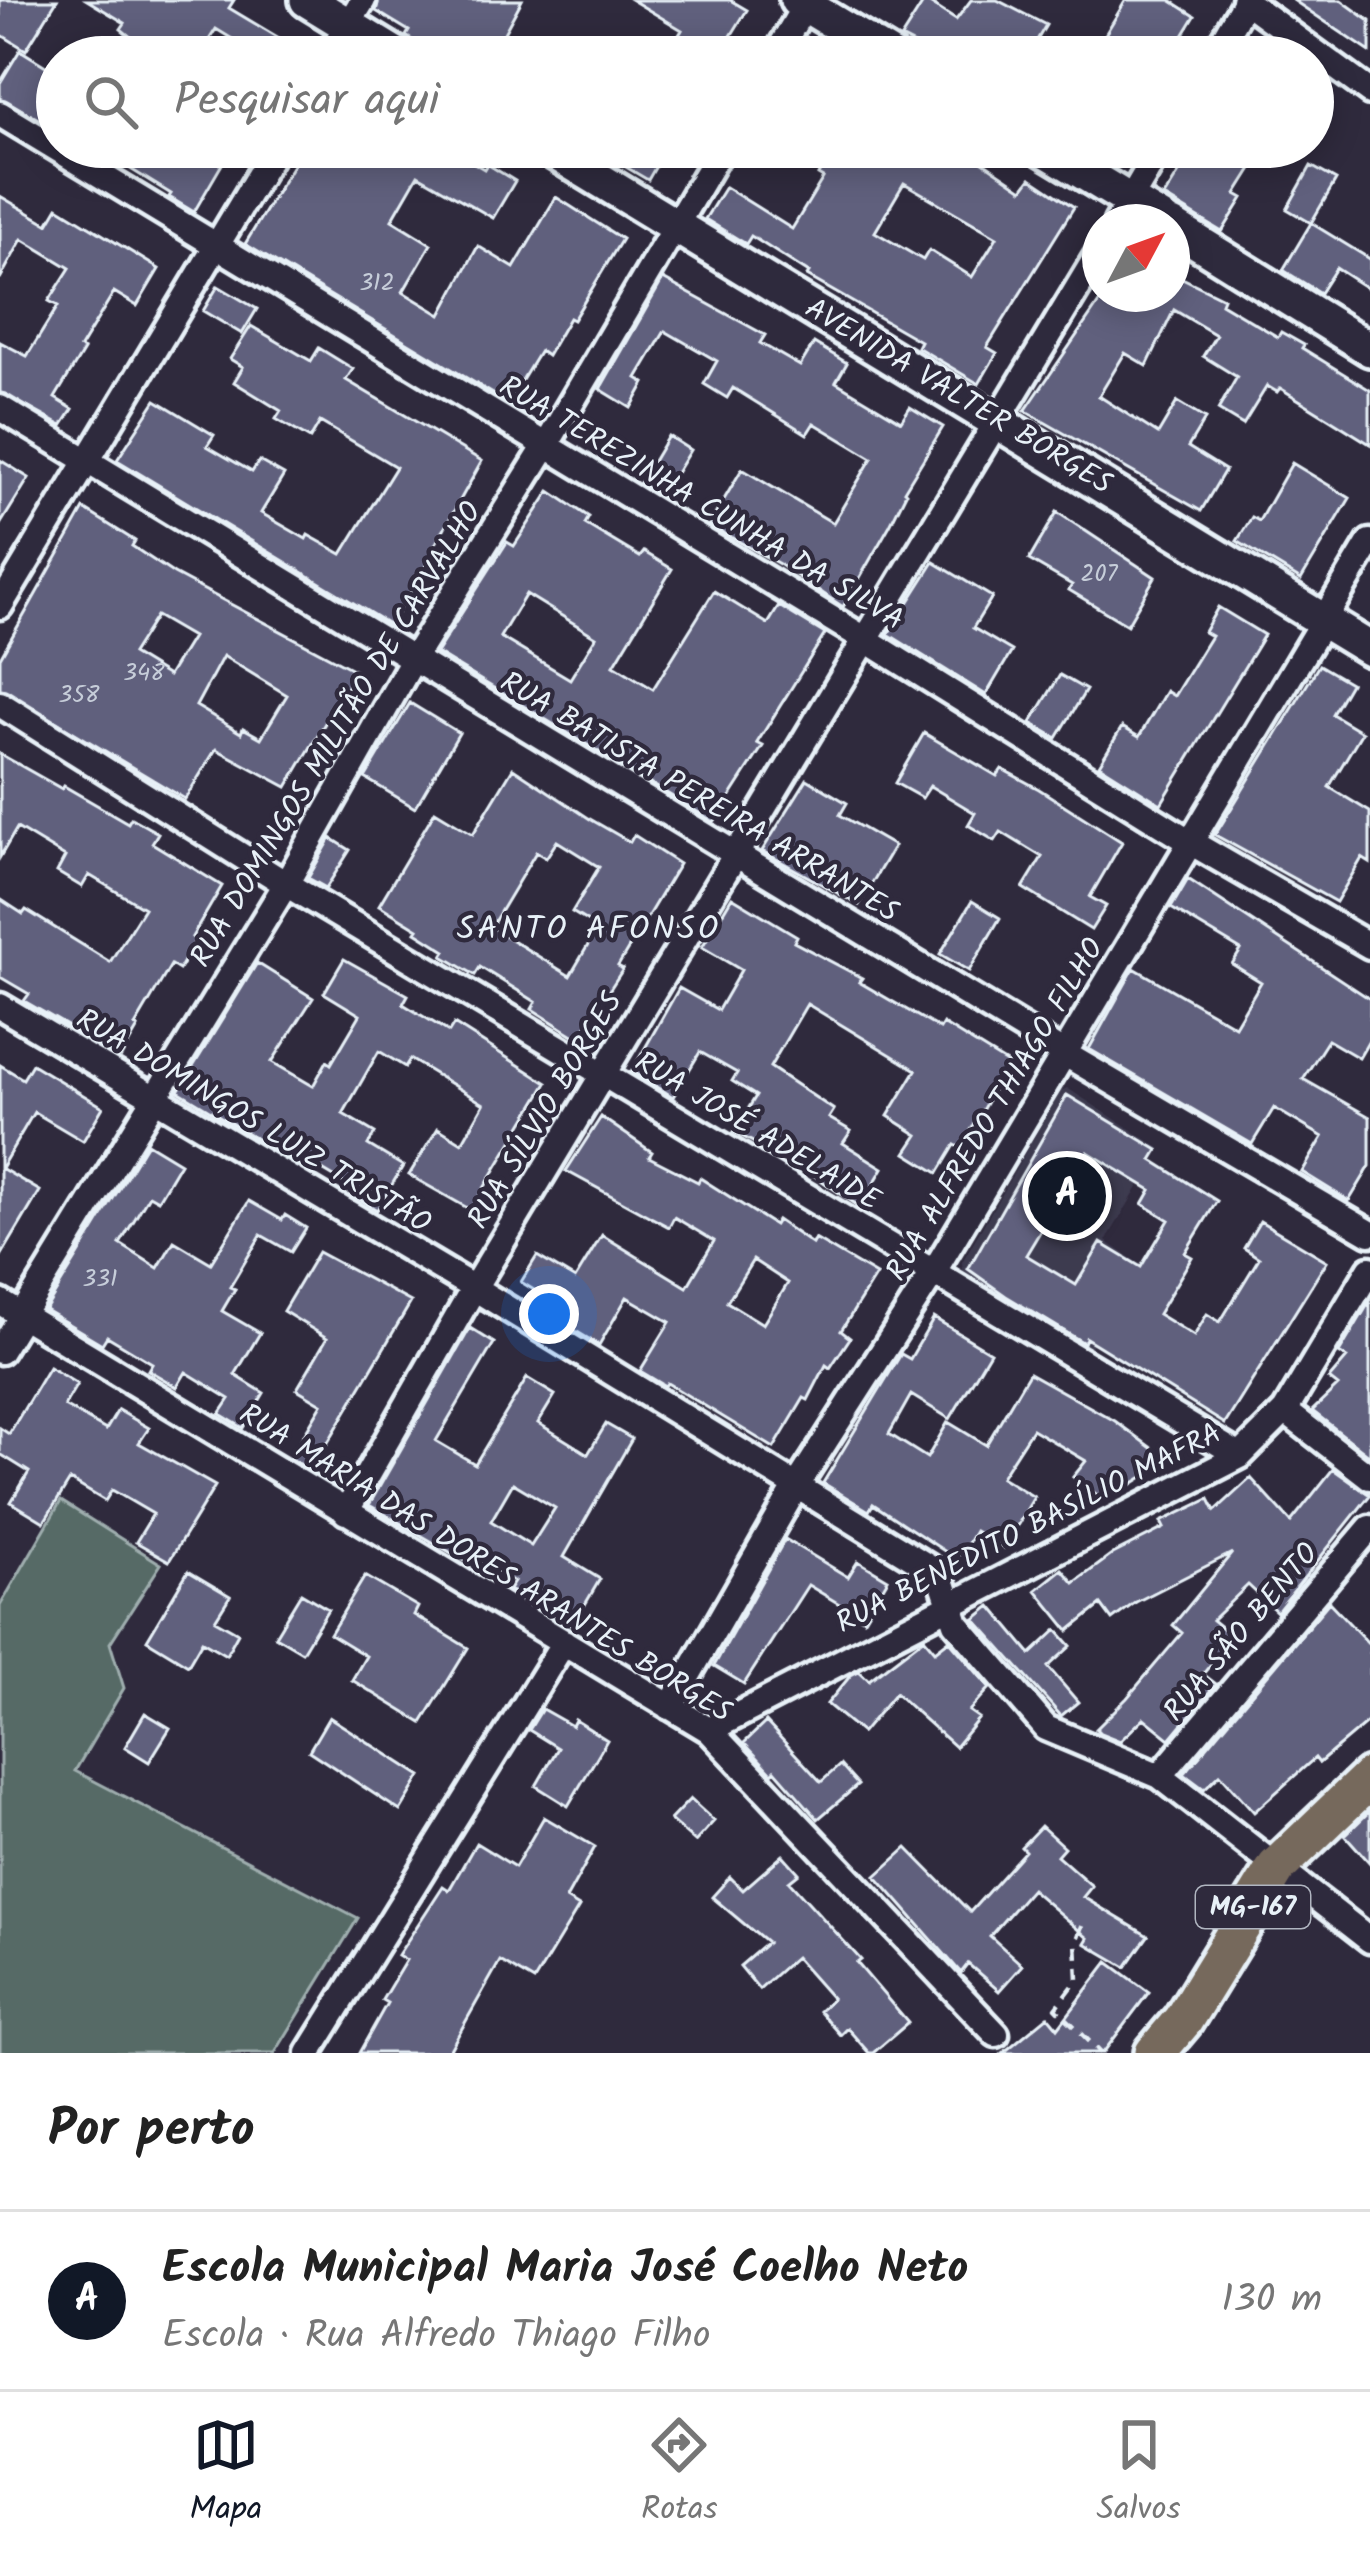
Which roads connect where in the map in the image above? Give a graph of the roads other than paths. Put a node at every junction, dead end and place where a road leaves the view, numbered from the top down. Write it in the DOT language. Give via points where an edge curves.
graph roads {
  1 [pos="307,0"];
  2 [pos="1245,0"];
  3 [pos="801,3"];
  4 [pos="355,12"];
  5 [pos="379,36"];
  6 [pos="785,36"];
  7 [pos="856,36"];
  8 [pos="1225,36"];
  9 [pos="1294,36"];
  10 [pos="1334,66"];
  11 [pos="1370,92"];
  12 [pos="0,114"];
  13 [pos="36,136"];
  14 [pos="89,168"];
  15 [pos="264,168"];
  16 [pos="580,168"];
  17 [pos="710,168"];
  18 [pos="1069,168"];
  19 [pos="1150,168"];
  20 [pos="1115,204"];
  21 [pos="1128,204"];
  22 [pos="675,227"];
  23 [pos="1190,238"];
  24 [pos="218,247"];
  25 [pos="1082,280"];
  26 [pos="1370,349"];
  27 [pos="0,408"];
  28 [pos="997,419"];
  29 [pos="547,445"];
  30 [pos="85,459"];
  31 [pos="1370,542"];
  32 [pos="0,606"];
  33 [pos="1324,622"];
  34 [pos="866,639"];
  35 [pos="1370,649"];
  36 [pos="412,661"];
  37 [pos="0,704"];
  38 [pos="1192,843"];
  39 [pos="737,856"];
  40 [pos="286,884"];
  41 [pos="1370,946"];
  42 [pos="0,1006"];
  43 [pos="1065,1054"];
  44 [pos="604,1074"];
  45 [pos="152,1098"];
  46 [pos="1370,1233"];
  47 [pos="1370,1269"];
  48 [pos="933,1273"];
  49 [pos="474,1288"];
  50 [pos="11,1309"];
  51 [pos="0,1351"];
  52 [pos="1285,1411"];
  53 [pos="1240,1456"];
  54 [pos="1370,1477"];
  55 [pos="796,1487"];
  56 [pos="346,1512"];
  57 [pos="1370,1528"];
  58 [pos="951,1603"];
  59 [pos="564,1642"];
  60 [pos="670,1707"];
  61 [pos="709,1730"];
  62 [pos="1160,1776"];
  63 [pos="1370,1778"];
  64 [pos="1277,1867"];
  65 [pos="1370,1940"];
  66 [pos="996,2034"];
  67 [pos="309,2053"];
  68 [pos="1155,2053"];
  1 -- 4 [label="street"];
  2 -- 8 [label="street"];
  2 -- 9 [label="street"];
  3 -- 6 [label="street"];
  3 -- 7 [label="street"];
  4 -- 5 [label="street"];
  10 -- 11 [label="street"];
  12 -- 13 [label="street, RUA TEREZINHA CUNHA DA SILVA"];
  14 -- 24 [label="street, RUA TEREZINHA CUNHA DA SILVA"];
  15 -- 24 [label="street"];
  16 -- 22 [label="street, AVENIDA VALTER BORGES"];
  17 -- 22 [label="street, RUA DOMINGOS MILITÃO DE CARVALHO"];
  18 -- 20 [label="street"];
  19 -- 21 [label="street"];
  22 -- 28 [label="street, AVENIDA VALTER BORGES"];
  22 -- 29 [label="street, RUA DOMINGOS MILITÃO DE CARVALHO"];
  23 -- 26 [label="street"];
  24 -- 29 [label="street, RUA TEREZINHA CUNHA DA SILVA"];
  24 -- 30 [label="street"];
  25 -- 28 [label="street, RUA SÍLVIO BORGES"];
  27 -- 30 [label="street, RUA BATISTA PEREIRA ARRANTES"];
  28 -- 33 [label="street, AVENIDA VALTER BORGES"];
  28 -- 34 [label="street, RUA SÍLVIO BORGES"];
  29 -- 34 [label="street, RUA TEREZINHA CUNHA DA SILVA"];
  29 -- 36 [label="street, RUA DOMINGOS MILITÃO DE CARVALHO"];
  30 -- 32 [label="street"];
  30 -- 36 [label="street, RUA BATISTA PEREIRA ARRANTES"];
  31 -- 33 [label="street, RUA ALFREDO THIAGO FILHO"];
  33 -- 35 [label="street, AVENIDA VALTER BORGES"];
  33 -- 38 [label="street, RUA ALFREDO THIAGO FILHO"];
  34 -- 38 [label="street, RUA TEREZINHA CUNHA DA SILVA"];
  34 -- 39 [label="street, RUA SÍLVIO BORGES"];
  36 -- 39 [label="street, RUA BATISTA PEREIRA ARRANTES"];
  36 -- 40 [label="street, RUA DOMINGOS MILITÃO DE CARVALHO"];
  37 -- 40 [label="street, RUA JOSÉ ADELAIDE"];
  38 -- 41 [label="street, RUA TEREZINHA CUNHA DA SILVA"];
  38 -- 43 [label="street, RUA ALFREDO THIAGO FILHO"];
  39 -- 43 [label="street, RUA BATISTA PEREIRA ARRANTES"];
  39 -- 44 [label="street, RUA SÍLVIO BORGES"];
  40 -- 44 [label="street, RUA JOSÉ ADELAIDE"];
  40 -- 45 [label="street, RUA DOMINGOS MILITÃO DE CARVALHO"];
  42 -- 45 [label="street, RUA DOMINGOS LUIZ TRISTÃO"];
  43 -- 46 [label="street, RUA BATISTA PEREIRA ARRANTES"];
  43 -- 48 [label="street, RUA ALFREDO THIAGO FILHO"];
  44 -- 48 [label="street, RUA JOSÉ ADELAIDE"];
  44 -- 49 [label="street, RUA SÍLVIO BORGES"];
  45 -- 49 [label="street, RUA DOMINGOS LUIZ TRISTÃO"];
  45 -- 50 [label="street, RUA DOMINGOS MILITÃO DE CARVALHO"];
  47 -- 52 [label="street, RUA BENEDITO BASÍLIO MAFRA"];
  48 -- 53 [label="street, RUA JOSÉ ADELAIDE"];
  48 -- 55 [label="street, RUA ALFREDO THIAGO FILHO"];
  49 -- 55 [label="street, RUA DOMINGOS LUIZ TRISTÃO"];
  49 -- 56 [label="street, RUA SÍLVIO BORGES"];
  50 -- 51 [label="street, RUA DOMINGOS MILITÃO DE CARVALHO"];
  50 -- 56 [label="street, RUA MARIA DAS DORES ARANTES BORGES"];
  52 -- 53 [label="street, RUA BENEDITO BASÍLIO MAFRA"];
  52 -- 54 [label="street"];
  53 -- 58 [label="street, RUA BENEDITO BASÍLIO MAFRA"];
  55 -- 58 [label="street, RUA DOMINGOS LUIZ TRISTÃO" via="940,1574"];
  55 -- 60 [label="street, RUA ALFREDO THIAGO FILHO"];
  56 -- 59 [label="street, RUA MARIA DAS DORES ARANTES BORGES"];
  57 -- 62 [label="street, RUA SÃO BENTO"];
  58 -- 61 [label="street, RUA BENEDITO BASÍLIO MAFRA"];
  58 -- 62 [label="street, RUA DOMINGOS LUIZ TRISTÃO" via="956,1623 1046,1728"];
  59 -- 60 [label="street, RUA MARIA DAS DORES ARANTES BORGES"];
  59 -- 67 [label="street"];
  60 -- 61 [label="street, RUA MARIA DAS DORES ARANTES BORGES"];
  61 -- 66 [label="street, RUA MARIA DAS DORES ARANTES BORGES"];
  62 -- 64 [label="street, RUA DOMINGOS LUIZ TRISTÃO"];
  63 -- 64 [label="main road, MG-167"];
  64 -- 65 [label="street, RUA DOMINGOS LUIZ TRISTÃO"];
  64 -- 68 [label="main road, MG-167"];
}
